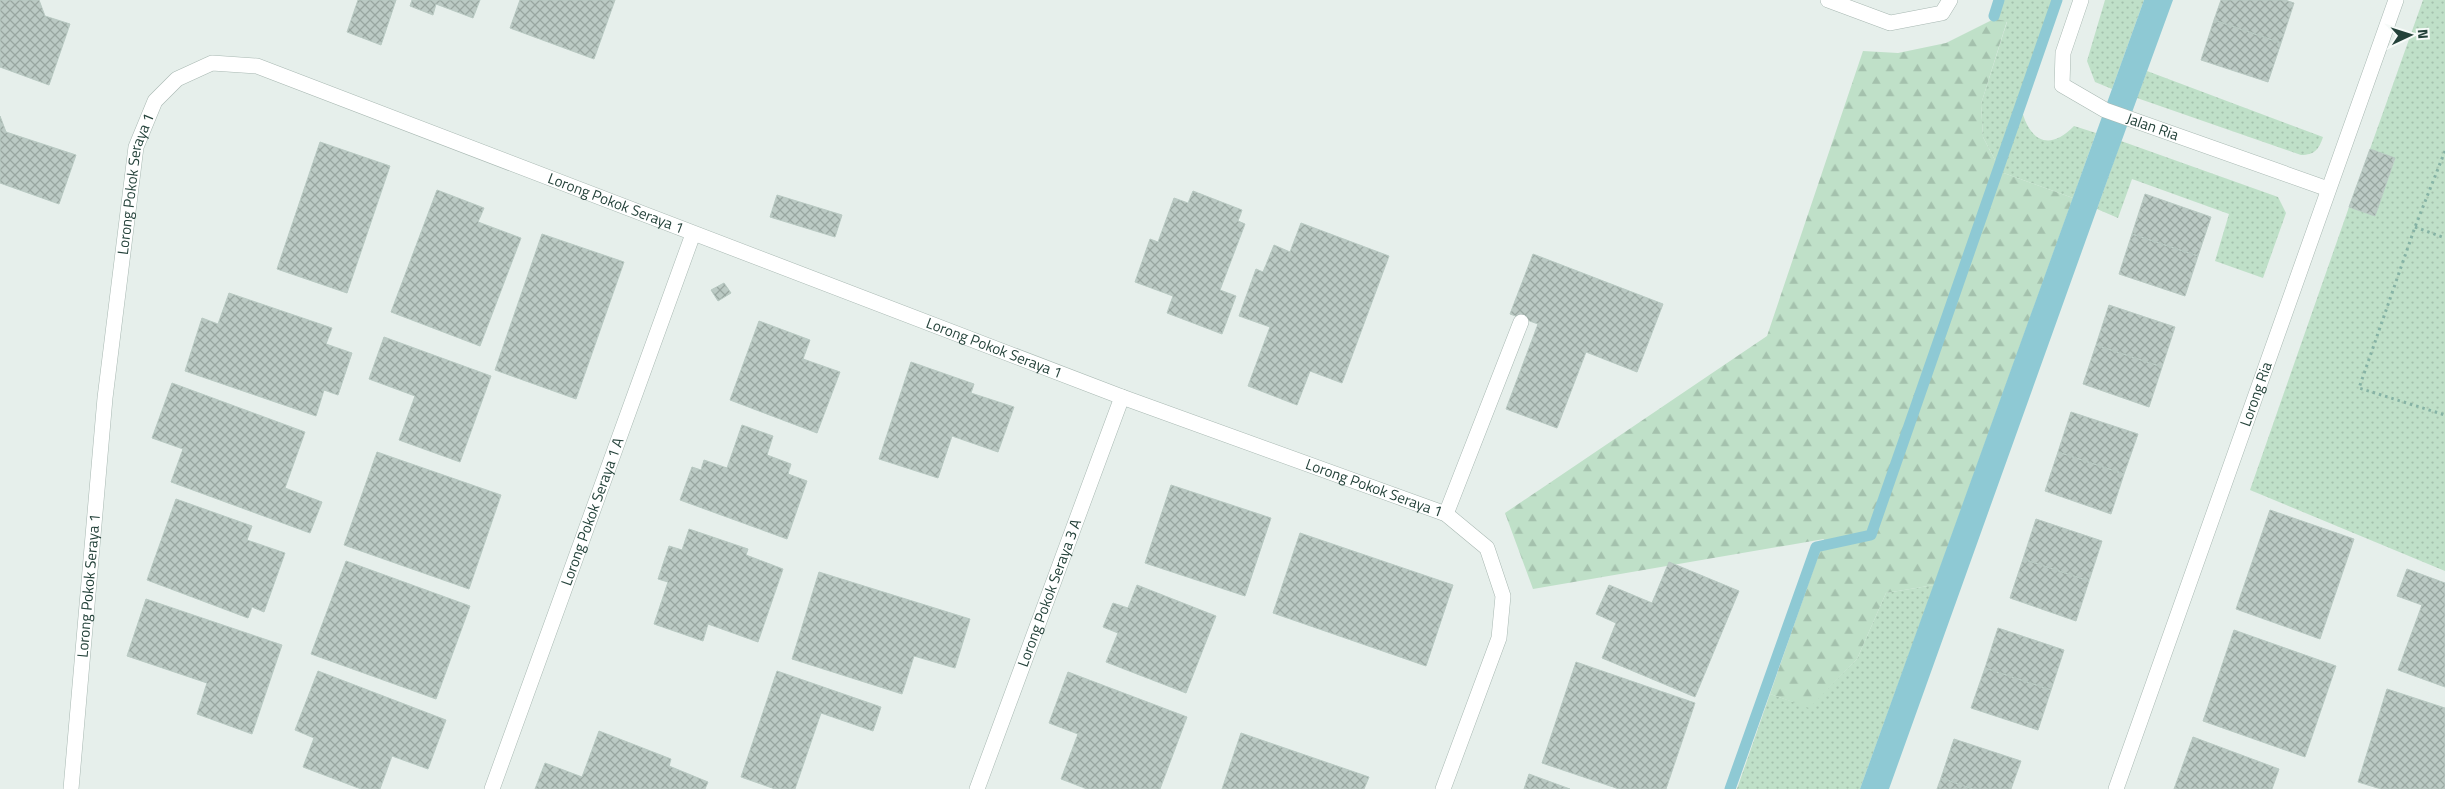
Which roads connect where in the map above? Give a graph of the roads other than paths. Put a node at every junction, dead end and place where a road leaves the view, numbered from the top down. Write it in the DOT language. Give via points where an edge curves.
graph roads {
  1 [pos="1828,0"];
  2 [pos="1950,0"];
  3 [pos="2081,0"];
  4 [pos="2396,0"];
  5 [pos="2328,189"];
  6 [pos="693,234"];
  7 [pos="1521,322"];
  8 [pos="1122,397"];
  9 [pos="1446,514"];
  10 [pos="71,789"];
  11 [pos="492,789"];
  12 [pos="977,789"];
  13 [pos="1443,789"];
  14 [pos="2116,789"];
  1 -- 2 [label="street" via="1890,23 1942,13"];
  3 -- 5 [label="street, Jalan Ria" via="2063,53 2062,85 2104,110 2129,120"];
  4 -- 5 [label="street, Lorong Ria"];
  5 -- 14 [label="street, Lorong Ria"];
  6 -- 8 [label="street, Lorong Pokok Seraya 1"];
  6 -- 10 [label="street, Lorong Pokok Seraya 1" via="257,66 212,63 177,79 155,100 136,147 105,398"];
  6 -- 11 [label="street, Lorong Pokok Seraya 1 A"];
  7 -- 9 [label="street"];
  8 -- 9 [label="street, Lorong Pokok Seraya 1"];
  8 -- 12 [label="street, Lorong Pokok Seraya 3 A"];
  9 -- 13 [label="street, Lorong Pokok Seraya 1" via="1487,548 1502,596 1499,638"];
}
